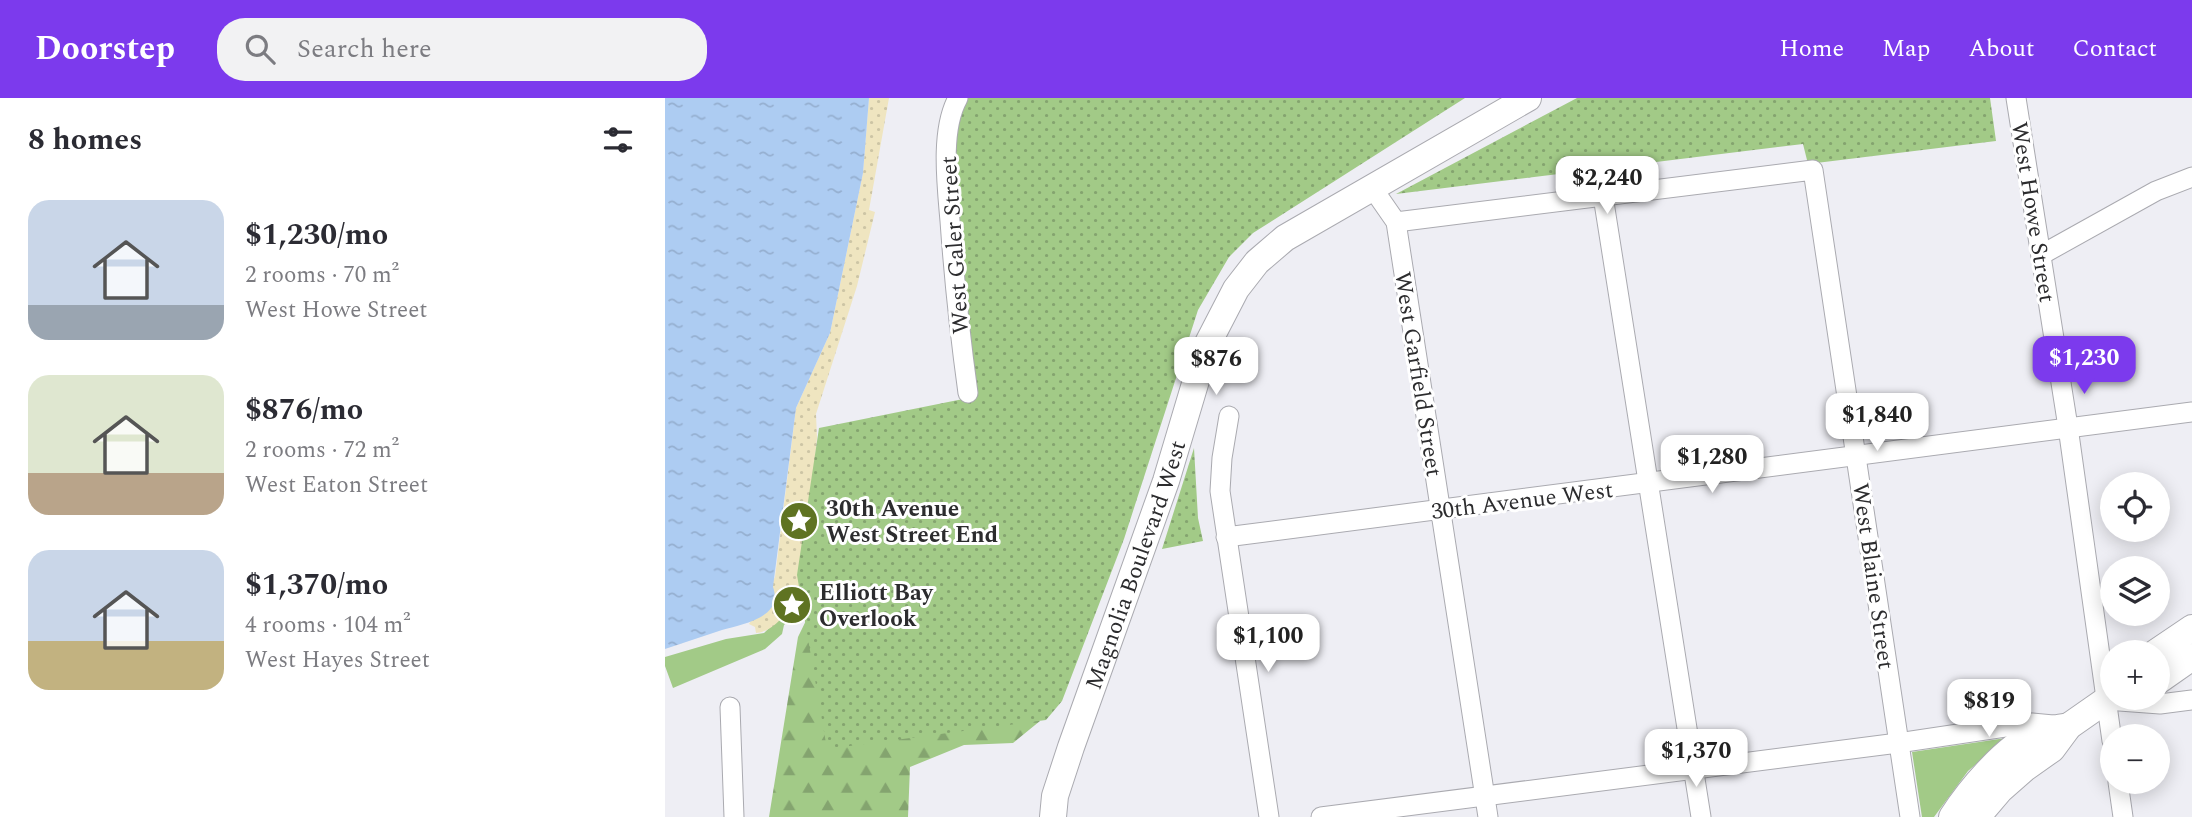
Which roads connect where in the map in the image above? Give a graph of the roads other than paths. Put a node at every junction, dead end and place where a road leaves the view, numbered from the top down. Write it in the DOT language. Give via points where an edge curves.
graph roads {
  1 [pos="958,98"];
  2 [pos="1528,98"];
  3 [pos="2016,98"];
  4 [pos="2192,177"];
  5 [pos="1371,187"];
  6 [pos="1603,196"];
  7 [pos="1396,222"];
  8 [pos="2042,255"];
  9 [pos="968,393"];
  10 [pos="2192,412"];
  11 [pos="1229,416"];
  12 [pos="2068,427"];
  13 [pos="1857,454"];
  14 [pos="1648,484"];
  15 [pos="1440,511"];
  16 [pos="1226,537"];
  17 [pos="2192,628"];
  18 [pos="2100,640"];
  19 [pos="2170,643"];
  20 [pos="2192,657"];
  21 [pos="2170,673"];
  22 [pos="2192,700"];
  23 [pos="2170,703"];
  24 [pos="2100,704"];
  25 [pos="730,707"];
  26 [pos="2069,726"];
  27 [pos="1898,743"];
  28 [pos="1694,769"];
  29 [pos="2120,794"];
  30 [pos="1485,796"];
  31 [pos="734,817"];
  32 [pos="1053,817"];
  33 [pos="1269,817"];
  34 [pos="1321,817"];
  35 [pos="1488,817"];
  36 [pos="1701,817"];
  37 [pos="1910,817"];
  38 [pos="1952,817"];
  39 [pos="1977,817"];
  40 [pos="2123,817"];
  1 -- 9 [label="street, West Galer Street" via="945,157"];
  2 -- 5 [label="main road, Magnolia Boulevard West"];
  3 -- 8 [label="street, West Howe Street"];
  4 -- 8 [label="street" via="2156,191"];
  5 -- 7 [label="street, West Garfield Street"];
  5 -- 32 [label="main road, Magnolia Boulevard West" via="1285,238 1256,264 1219,319 1071,747"];
  6 -- 7 [label="street"];
  6 -- 13 [label="street, West Blaine Street" via="1813,170"];
  6 -- 14 [label="street"];
  7 -- 15 [label="street, West Garfield Street"];
  8 -- 12 [label="street, West Howe Street"];
  10 -- 12 [label="street, 30th Avenue West"];
  11 -- 16 [label="street" via="1220,491"];
  12 -- 13 [label="street, 30th Avenue West"];
  12 -- 18 [label="street, West Howe Street"];
  13 -- 14 [label="street, 30th Avenue West"];
  13 -- 27 [label="street, West Blaine Street"];
  14 -- 15 [label="street, 30th Avenue West"];
  14 -- 28 [label="street"];
  15 -- 16 [label="street, 30th Avenue West"];
  15 -- 30 [label="street, West Garfield Street"];
  16 -- 33 [label="street"];
  17 -- 19 [label="main road"];
  20 -- 21 [label="main road"];
  22 -- 23 [label="street"];
  24 -- 26 [label="main road"];
  25 -- 31 [label="street"];
  26 -- 27 [label="street" via="2032,723"];
  26 -- 38 [label="main road" via="2037,733 2016,747 1979,781"];
  26 -- 39 [label="main road" via="2052,749 2000,790"];
  27 -- 28 [label="street"];
  27 -- 37 [label="street, West Blaine Street"];
  28 -- 30 [label="street"];
  28 -- 36 [label="street"];
  29 -- 40 [label="street"];
  30 -- 34 [label="street"];
  30 -- 35 [label="street, West Garfield Street"];
}
